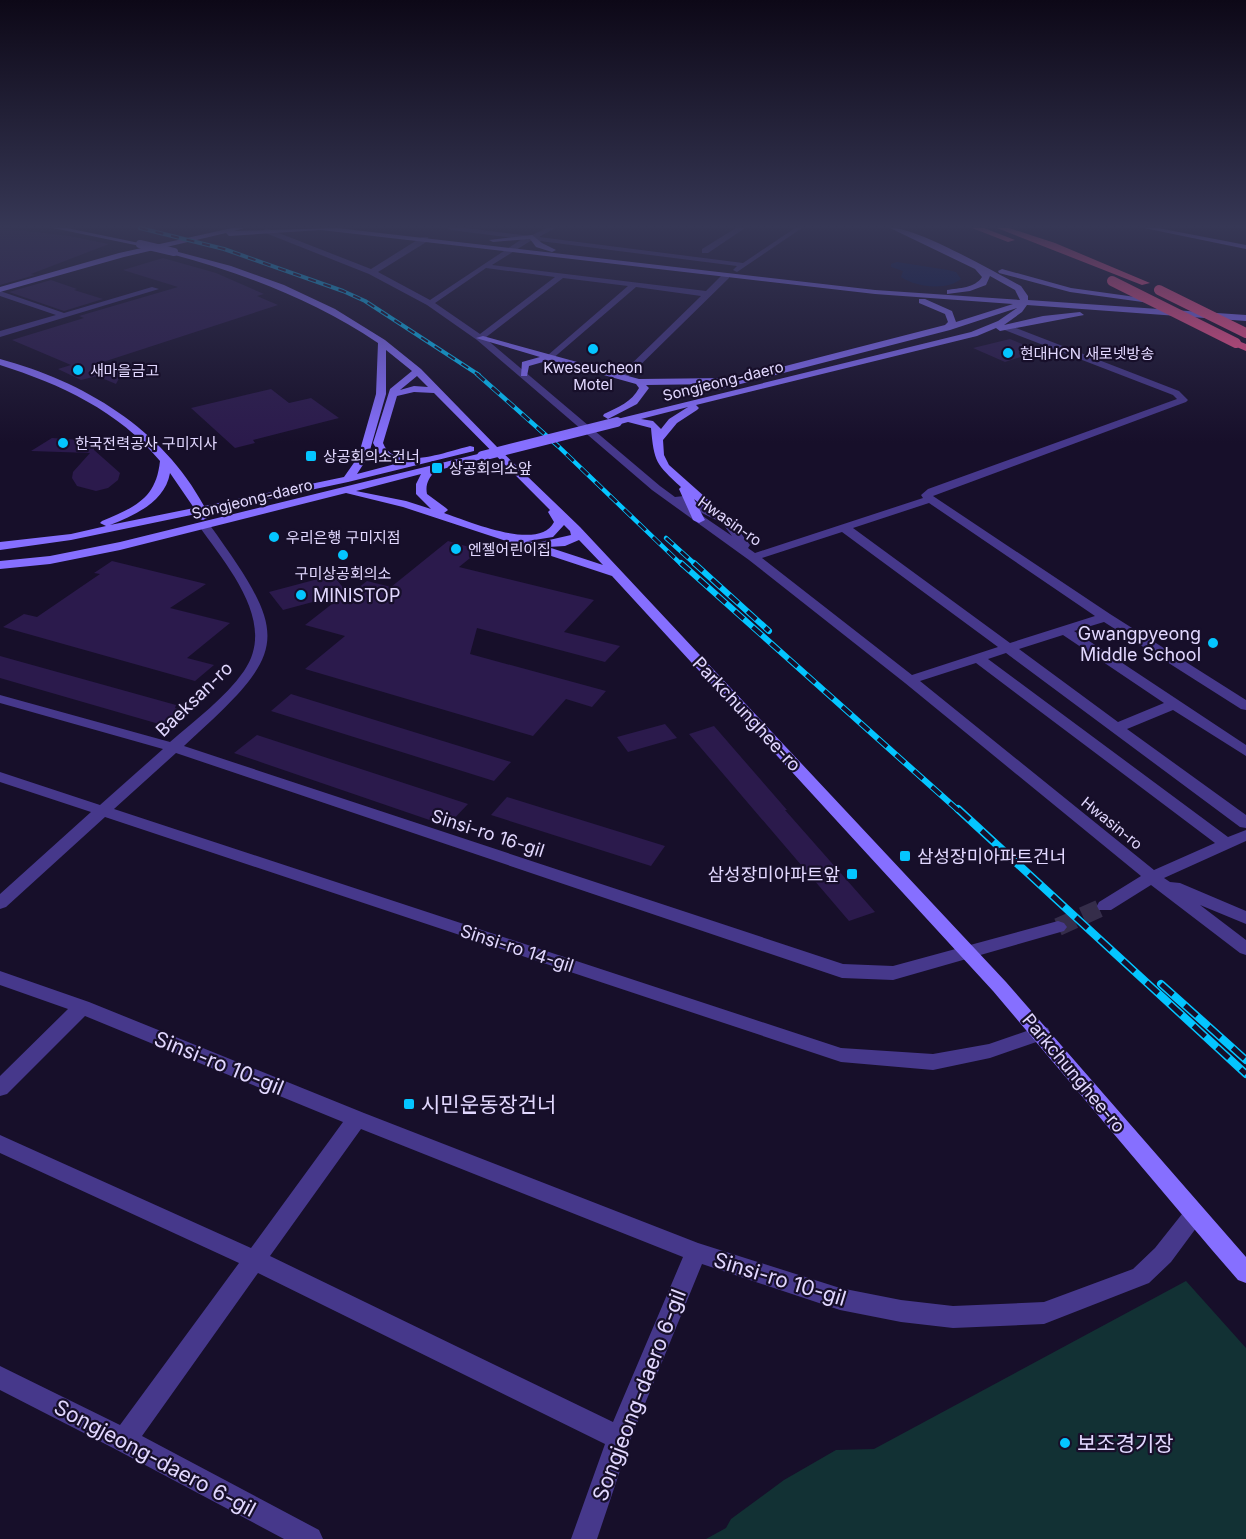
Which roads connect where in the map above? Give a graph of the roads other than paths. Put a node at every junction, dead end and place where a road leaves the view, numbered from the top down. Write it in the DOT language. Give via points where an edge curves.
graph roads {
  1 [pos="21,300"];
  2 [pos="117,300"];
  3 [pos="311,300"];
  4 [pos="424,300"];
  5 [pos="435,300"];
  6 [pos="530,300"];
  7 [pos="617,300"];
  8 [pos="702,300"];
  9 [pos="916,300"];
  10 [pos="1004,300"];
  11 [pos="1011,300"];
  12 [pos="1145,300"];
  13 [pos="1150,300"];
  14 [pos="1179,300"];
  15 [pos="1024,301"];
  16 [pos="430,303"];
  17 [pos="1208,308"];
  18 [pos="1246,310"];
  19 [pos="1172,313"];
  20 [pos="63,315"];
  21 [pos="1246,318"];
  22 [pos="1005,327"];
  23 [pos="1246,333"];
  24 [pos="0,334"];
  25 [pos="974,334"];
  26 [pos="920,335"];
  27 [pos="480,338"];
  28 [pos="382,342"];
  29 [pos="1241,345"];
  30 [pos="551,357"];
  31 [pos="0,362"];
  32 [pos="418,371"];
  33 [pos="524,374"];
  34 [pos="623,377"];
  35 [pos="754,378"];
  36 [pos="639,382"];
  37 [pos="435,390"];
  38 [pos="387,395"];
  39 [pos="727,395"];
  40 [pos="617,419"];
  41 [pos="658,439"];
  42 [pos="478,452"];
  43 [pos="165,460"];
  44 [pos="418,462"];
  45 [pos="430,470"];
  46 [pos="348,479"];
  47 [pos="682,483"];
  48 [pos="656,488"];
  49 [pos="342,492"];
  50 [pos="930,499"];
  51 [pos="692,503"];
  52 [pos="548,505"];
  53 [pos="201,509"];
  54 [pos="699,520"];
  55 [pos="726,522"];
  56 [pos="205,526"];
  57 [pos="845,528"];
  58 [pos="576,529"];
  59 [pos="55,539"];
  60 [pos="520,540"];
  61 [pos="0,546"];
  62 [pos="753,557"];
  63 [pos="0,565"];
  64 [pos="617,573"];
  65 [pos="1105,617"];
  66 [pos="1064,630"];
  67 [pos="1008,648"];
  68 [pos="978,658"];
  69 [pos="910,680"];
  70 [pos="0,699"];
  71 [pos="1175,704"];
  72 [pos="1246,706"];
  73 [pos="1116,728"];
  74 [pos="173,747"];
  75 [pos="1246,752"];
  76 [pos="0,777"];
  77 [pos="102,812"];
  78 [pos="1246,823"];
  79 [pos="1246,835"];
  80 [pos="1226,843"];
  81 [pos="1152,877"];
  82 [pos="0,903"];
  83 [pos="1105,906"];
  84 [pos="1246,918"];
  85 [pos="1058,927"];
  86 [pos="1246,949"];
  87 [pos="966,951"];
  88 [pos="0,978"];
  89 [pos="82,1007"];
  90 [pos="1041,1033"];
  91 [pos="0,1088"];
  92 [pos="357,1119"];
  93 [pos="0,1144"];
  94 [pos="1194,1216"];
  95 [pos="696,1252"];
  96 [pos="255,1260"];
  97 [pos="1246,1273"];
  98 [pos="0,1378"];
  99 [pos="619,1438"];
  100 [pos="124,1440"];
  101 [pos="310,1539"];
  102 [pos="584,1539"];
  1 -- 20 [label="street"];
  2 -- 20 [label="street"];
  3 -- 28 [label="street, Parkchunghee-ro, bridge"];
  4 -- 16 [label="street, Hwasin-ro"];
  5 -- 16 [label="street"];
  6 -- 27 [label="street"];
  7 -- 30 [label="street"];
  8 -- 34 [label="street"];
  9 -- 26 [label="street" via="949,313 952,322 948,327"];
  10 -- 15 [label="street"];
  11 -- 15 [label="street"];
  12 -- 17 [label="street"];
  13 -- 29 [label="highway, bridge"];
  14 -- 23 [label="highway, bridge"];
  15 -- 17 [label="street"];
  15 -- 19 [label="street"];
  15 -- 25 [label="street, Songjeong-daero" via="1012,317"];
  15 -- 26 [label="street, Songjeong-daero" via="971,322"];
  16 -- 27 [label="street, Hwasin-ro"];
  17 -- 18 [label="street"];
  19 -- 21 [label="street"];
  19 -- 22 [label="street" via="1070,315"];
  20 -- 24 [label="street"];
  22 -- 25 [label="street"];
  22 -- 50 [label="street" via="1176,393 1183,400 932,491 927,495"];
  25 -- 39 [label="street, Songjeong-daero"];
  26 -- 35 [label="street, Songjeong-daero"];
  27 -- 30 [label="street"];
  27 -- 33 [label="street, Hwasin-ro"];
  28 -- 32 [label="street, Parkchunghee-ro"];
  28 -- 38 [label="street"];
  30 -- 33 [label="street" via="525,364"];
  30 -- 34 [label="street"];
  31 -- 43 [label="street, Baeksan-ro" via="63,386 121,418"];
  32 -- 37 [label="street, Parkchunghee-ro"];
  32 -- 38 [label="street"];
  33 -- 48 [label="street, Hwasin-ro"];
  34 -- 36 [label="street"];
  35 -- 36 [label="street" via="711,383"];
  35 -- 40 [label="street, Songjeong-daero"];
  36 -- 40 [label="street" via="644,388 642,393"];
  37 -- 38 [label="street" via="414,389"];
  37 -- 52 [label="street, Parkchunghee-ro"];
  38 -- 44 [label="street" via="378,443 380,452 386,457"];
  38 -- 46 [label="street" via="363,457"];
  39 -- 40 [label="street, Songjeong-daero"];
  39 -- 41 [label="street" via="673,421"];
  40 -- 41 [label="street" via="649,423 656,427"];
  40 -- 42 [label="street, Songjeong-daero, bridge"];
  41 -- 47 [label="street" via="660,460"];
  42 -- 44 [label="street, Songjeong-daero"];
  42 -- 45 [label="street, Songjeong-daero"];
  43 -- 53 [label="street, Baeksan-ro"];
  43 -- 59 [label="street" via="163,479 155,494 144,503 109,522"];
  44 -- 46 [label="street, Songjeong-daero"];
  45 -- 49 [label="street, Songjeong-daero"];
  45 -- 60 [label="street" via="421,480 422,497 440,510"];
  46 -- 53 [label="street, Songjeong-daero"];
  47 -- 51 [label="street"];
  47 -- 55 [label="street"];
  48 -- 51 [label="street"];
  48 -- 54 [label="street, Hwasin-ro"];
  49 -- 56 [label="street, Songjeong-daero"];
  49 -- 60 [label="street" via="406,504"];
  50 -- 57 [label="street"];
  50 -- 65 [label="street"];
  51 -- 54 [label="street"];
  51 -- 55 [label="street"];
  52 -- 58 [label="street, Parkchunghee-ro"];
  52 -- 60 [label="street" via="560,525 542,536"];
  53 -- 56 [label="street, Baeksan-ro"];
  53 -- 59 [label="street, Songjeong-daero"];
  54 -- 62 [label="street, Hwasin-ro"];
  55 -- 62 [label="street"];
  56 -- 63 [label="street, Songjeong-daero" via="50,560"];
  56 -- 74 [label="street, Baeksan-ro" via="249,589 260,618 262,638 257,660 244,681"];
  57 -- 62 [label="street"];
  57 -- 67 [label="street"];
  58 -- 60 [label="street" via="577,537 565,542"];
  58 -- 64 [label="street, Parkchunghee-ro"];
  59 -- 61 [label="street, Songjeong-daero"];
  60 -- 64 [label="street"];
  62 -- 69 [label="street, Hwasin-ro"];
  64 -- 87 [label="street, Parkchunghee-ro"];
  65 -- 66 [label="street"];
  65 -- 72 [label="street"];
  66 -- 67 [label="street"];
  66 -- 71 [label="street"];
  67 -- 68 [label="street"];
  67 -- 73 [label="street"];
  68 -- 69 [label="street"];
  68 -- 80 [label="street"];
  69 -- 81 [label="street, Hwasin-ro"];
  70 -- 74 [label="street, Sinsi-ro 16-gil"];
  71 -- 73 [label="street"];
  71 -- 75 [label="street"];
  73 -- 78 [label="street"];
  74 -- 77 [label="street, Baeksan-ro"];
  74 -- 87 [label="street, Sinsi-ro 16-gil" via="842,971 893,973"];
  76 -- 77 [label="street, Sinsi-ro 14-gil"];
  77 -- 82 [label="street, Baeksan-ro"];
  77 -- 90 [label="street, Sinsi-ro 14-gil" via="841,1055 933,1062 990,1051"];
  79 -- 80 [label="street"];
  80 -- 81 [label="street"];
  81 -- 83 [label="street"];
  81 -- 84 [label="street"];
  81 -- 86 [label="street"];
  85 -- 87 [label="street, Sinsi-ro 16-gil"];
  87 -- 90 [label="street, Parkchunghee-ro"];
  88 -- 89 [label="street, Sinsi-ro 10-gil"];
  89 -- 91 [label="street"];
  89 -- 92 [label="street, Sinsi-ro 10-gil"];
  90 -- 94 [label="street, Parkchunghee-ro"];
  92 -- 95 [label="street, Sinsi-ro 10-gil"];
  92 -- 96 [label="street"];
  93 -- 96 [label="street"];
  94 -- 95 [label="street, Sinsi-ro 10-gil" via="1141,1276 1044,1313 953,1317 901,1311 840,1299"];
  94 -- 97 [label="street, Parkchunghee-ro"];
  95 -- 99 [label="street, Songjeong-daero 6-gil"];
  96 -- 99 [label="street"];
  96 -- 100 [label="street"];
  98 -- 100 [label="street, Songjeong-daero 6-gil"];
  99 -- 102 [label="street, Songjeong-daero 6-gil"];
  100 -- 101 [label="street, Songjeong-daero 6-gil"];
}
